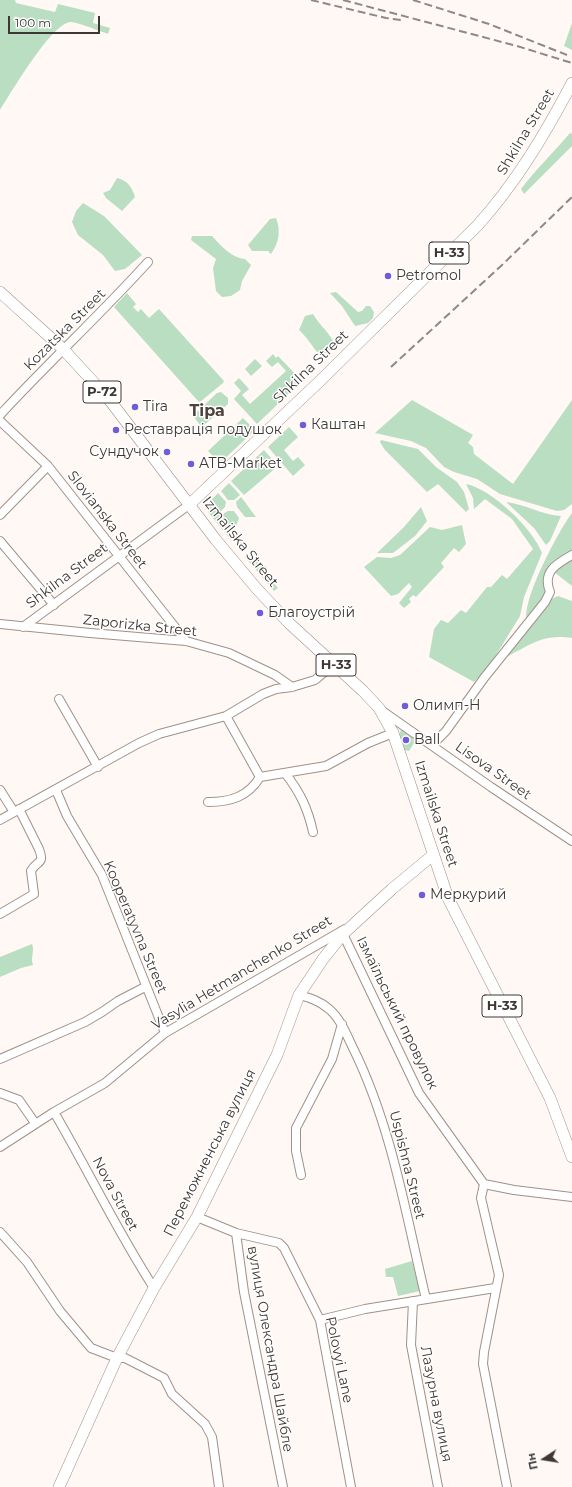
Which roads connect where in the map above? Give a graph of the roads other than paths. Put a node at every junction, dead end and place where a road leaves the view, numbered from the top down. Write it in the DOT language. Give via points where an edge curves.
graph roads {
  1 [pos="572,83"];
  2 [pos="148,262"];
  3 [pos="0,292"];
  4 [pos="63,349"];
  5 [pos="0,415"];
  6 [pos="0,421"];
  7 [pos="48,466"];
  8 [pos="190,504"];
  9 [pos="0,515"];
  10 [pos="0,541"];
  11 [pos="572,555"];
  12 [pos="118,556"];
  13 [pos="54,605"];
  14 [pos="0,624"];
  15 [pos="23,627"];
  16 [pos="186,641"];
  17 [pos="334,664"];
  18 [pos="292,687"];
  19 [pos="59,699"];
  20 [pos="379,708"];
  21 [pos="226,716"];
  22 [pos="393,733"];
  23 [pos="432,745"];
  24 [pos="98,767"];
  25 [pos="285,773"];
  26 [pos="260,776"];
  27 [pos="0,790"];
  28 [pos="56,790"];
  29 [pos="208,802"];
  30 [pos="16,810"];
  31 [pos="0,820"];
  32 [pos="313,832"];
  33 [pos="572,841"];
  34 [pos="433,855"];
  35 [pos="0,914"];
  36 [pos="353,924"];
  37 [pos="343,934"];
  38 [pos="146,987"];
  39 [pos="299,995"];
  40 [pos="342,1024"];
  41 [pos="165,1033"];
  42 [pos="0,1059"];
  43 [pos="0,1093"];
  44 [pos="54,1112"];
  45 [pos="35,1123"];
  46 [pos="0,1147"];
  47 [pos="572,1157"];
  48 [pos="301,1175"];
  49 [pos="484,1184"];
  50 [pos="572,1197"];
  51 [pos="197,1217"];
  52 [pos="0,1232"];
  53 [pos="236,1233"];
  54 [pos="154,1288"];
  55 [pos="495,1288"];
  56 [pos="426,1299"];
  57 [pos="413,1301"];
  58 [pos="320,1320"];
  59 [pos="117,1358"];
  60 [pos="59,1487"];
  61 [pos="219,1487"];
  62 [pos="283,1487"];
  63 [pos="351,1487"];
  64 [pos="438,1487"];
  65 [pos="507,1487"];
  1 -- 8 [label="main road, Shkilna Street / Н-33" via="520,173 493,209 321,380"];
  2 -- 4 [label="street, Kozatska Street" via="109,306"];
  3 -- 4 [label="main road, Izmailska Street / Р-72"];
  4 -- 5 [label="street, Kozatska Street"];
  4 -- 8 [label="main road, Izmailska Street / Р-72" via="108,398"];
  6 -- 7 [label="street, Slovianska Street"];
  7 -- 9 [label="street"];
  7 -- 12 [label="street, Slovianska Street"];
  8 -- 12 [label="street, Shkilna Street"];
  8 -- 17 [label="main road, Izmailska Street / Н-33" via="257,589 289,623"];
  10 -- 13 [label="street"];
  11 -- 23 [label="street" via="558,562 549,571 547,584 550,592 545,602 484,678 446,731"];
  12 -- 13 [label="street, Shkilna Street"];
  12 -- 16 [label="street, Slovianska Street"];
  13 -- 15 [label="street, Shkilna Street"];
  14 -- 15 [label="street, Zaporizka Street"];
  15 -- 16 [label="street, Zaporizka Street"];
  16 -- 18 [label="street, Zaporizka Street" via="229,653 275,675"];
  17 -- 18 [label="street" via="315,680"];
  17 -- 20 [label="main road, Izmailska Street / Н-33"];
  18 -- 21 [label="street" via="263,694"];
  19 -- 24 [label="street"];
  20 -- 22 [label="main road, Izmailska Street / Н-33"];
  20 -- 23 [label="street, Lisova Street"];
  21 -- 24 [label="street" via="159,734 139,742"];
  21 -- 26 [label="street"];
  22 -- 25 [label="street" via="368,743 326,766"];
  22 -- 34 [label="main road, Izmailska Street / Н-33"];
  23 -- 33 [label="street, Lisova Street"];
  24 -- 28 [label="street"];
  25 -- 26 [label="street"];
  25 -- 32 [label="street" via="301,795"];
  26 -- 29 [label="street" via="256,784 243,796 232,800"];
  27 -- 30 [label="street"];
  28 -- 30 [label="street"];
  28 -- 38 [label="street, Kooperatyvna Street" via="67,816 102,875"];
  30 -- 31 [label="street"];
  30 -- 35 [label="street" via="42,856 41,862 31,871 34,894"];
  34 -- 36 [label="main road, Vasylia Hetmanchenko Street"];
  34 -- 47 [label="main road, Izmailska Street / Н-33" via="448,898 550,1098"];
  36 -- 37 [label="main road, Переможненська вулиця"];
  36 -- 41 [label="street, Vasylia Hetmanchenko Street"];
  37 -- 39 [label="main road, Переможненська вулиця"];
  37 -- 49 [label="street, Ізмаїльський провулок" via="419,1093"];
  38 -- 41 [label="street, Kooperatyvna Street"];
  38 -- 42 [label="street" via="85,1022"];
  39 -- 40 [label="street, Uspishna Street" via="330,1009"];
  39 -- 51 [label="main road, Переможненська вулиця" via="277,1054"];
  40 -- 48 [label="street" via="332,1059 296,1128 296,1151"];
  40 -- 56 [label="street, Uspishna Street" via="366,1074 387,1130"];
  41 -- 44 [label="street, Vasylia Hetmanchenko Street" via="105,1083"];
  43 -- 45 [label="street" via="19,1100"];
  44 -- 45 [label="street, Vasylia Hetmanchenko Street"];
  44 -- 54 [label="street, Nova Street" via="103,1197 128,1248"];
  45 -- 46 [label="street, Vasylia Hetmanchenko Street"];
  49 -- 50 [label="street"];
  49 -- 55 [label="street" via="481,1198 499,1275"];
  51 -- 53 [label="street, вулиця Олександра Шайбле"];
  51 -- 54 [label="main road, Переможненська вулиця"];
  52 -- 59 [label="street" via="27,1262 60,1311 91,1348"];
  53 -- 58 [label="street, Polovyi Lane" via="279,1243 284,1248"];
  53 -- 62 [label="street, вулиця Олександра Шайбле" via="244,1292"];
  54 -- 59 [label="main road, Переможненська вулиця"];
  55 -- 56 [label="street"];
  55 -- 65 [label="street" via="483,1364"];
  56 -- 57 [label="street"];
  57 -- 58 [label="street"];
  57 -- 64 [label="street, Лазурна вулиця" via="411,1345"];
  58 -- 63 [label="street, Polovyi Lane"];
  59 -- 60 [label="main road, Переможненська вулиця"];
  59 -- 61 [label="street" via="125,1358 164,1378 172,1394 205,1424 212,1437"];
}
